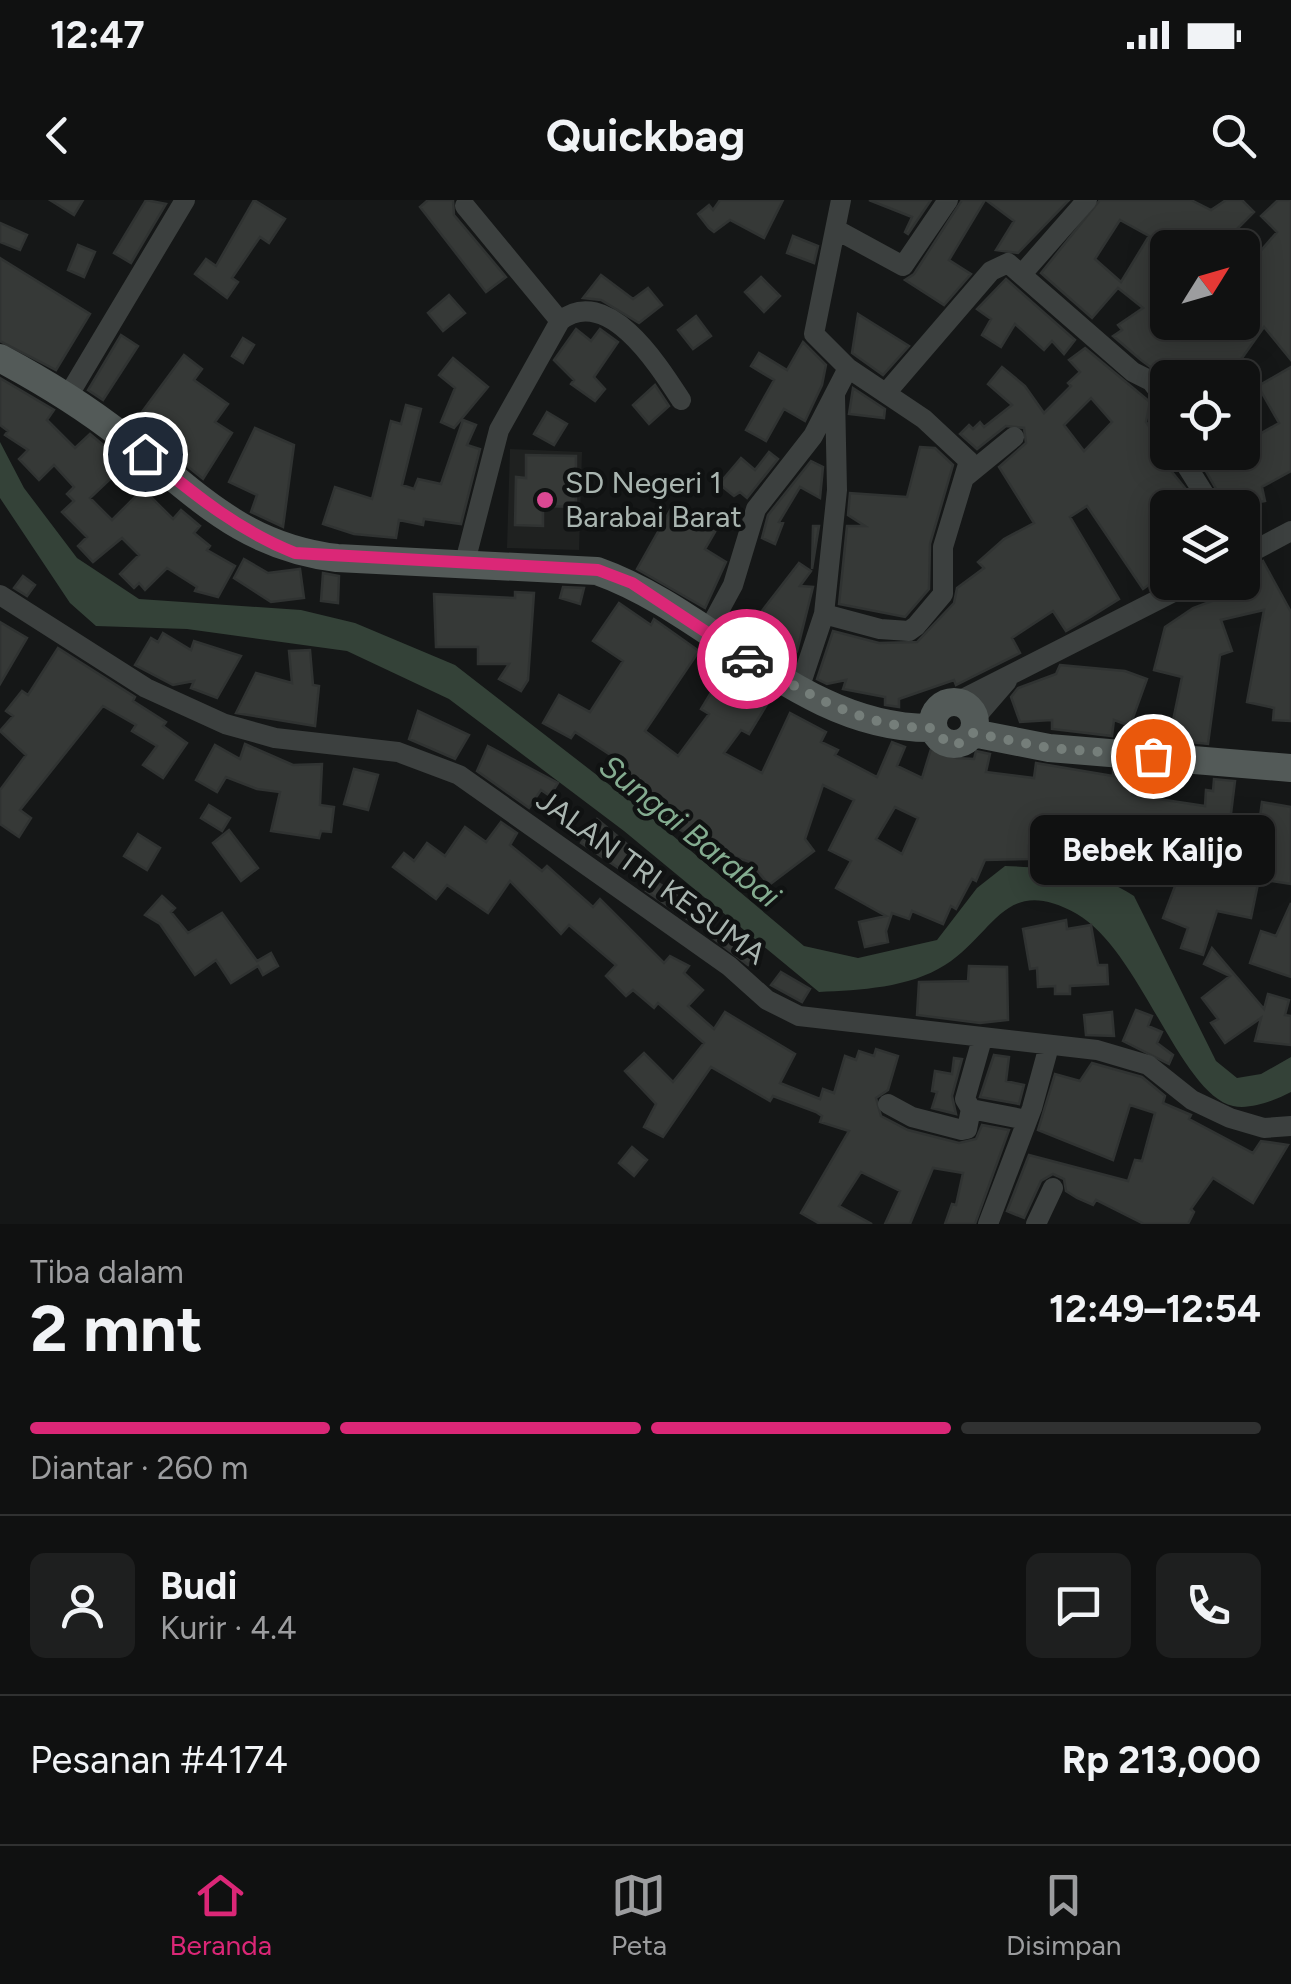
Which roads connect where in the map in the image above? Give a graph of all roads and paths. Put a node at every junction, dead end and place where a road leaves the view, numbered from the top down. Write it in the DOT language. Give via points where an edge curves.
graph roads {
  1 [pos="184,200"];
  2 [pos="842,200"];
  3 [pos="948,200"];
  4 [pos="1087,200"];
  5 [pos="465,206"];
  6 [pos="837,230"];
  7 [pos="1022,274"];
  8 [pos="560,322"];
  9 [pos="0,358"];
  10 [pos="848,368"];
  11 [pos="1150,381"];
  12 [pos="886,393"];
  13 [pos="835,394"];
  14 [pos="68,396"];
  15 [pos="681,400"];
  16 [pos="1014,437"];
  17 [pos="964,478"];
  18 [pos="1291,532"];
  19 [pos="1260,548"];
  20 [pos="465,562"];
  21 [pos="0,595"];
  22 [pos="1157,600"];
  23 [pos="824,614"];
  24 [pos="707,633"];
  25 [pos="799,688"];
  26 [pos="969,718"];
  27 [pos="1291,768"];
  28 [pos="982,1039"];
  29 [pos="1049,1046"];
  30 [pos="888,1104"];
  31 [pos="971,1109"];
  32 [pos="1027,1120"];
  33 [pos="1291,1126"];
  34 [pos="1053,1188"];
  35 [pos="988,1224"];
  36 [pos="1036,1224"];
  1 -- 14 [label="street"];
  2 -- 6 [label="street"];
  3 -- 6 [label="street" via="903,266"];
  4 -- 7 [label="street"];
  5 -- 8 [label="street"];
  6 -- 10 [label="street" via="814,334"];
  7 -- 11 [label="street"];
  7 -- 12 [label="street" via="1000,264"];
  8 -- 15 [label="street" via="583,311 612,321 653,356"];
  8 -- 20 [label="street" via="499,430"];
  9 -- 14 [label="main road"];
  10 -- 12 [label="street"];
  10 -- 13 [label="street"];
  12 -- 17 [label="street" via="969,461"];
  13 -- 23 [label="street" via="838,490"];
  13 -- 24 [label="street" via="813,436 756,509 734,585"];
  14 -- 20 [label="main road" via="256,538 295,553 338,558"];
  16 -- 17 [label="street"];
  17 -- 23 [label="street" via="943,547 943,594 916,626 880,630"];
  18 -- 19 [label="street"];
  20 -- 24 [label="main road" via="598,570 632,583"];
  21 -- 28 [label="street, JALAN TRI KESUMA" via="146,688 224,724 275,738 398,752 459,775 729,966 767,1000 799,1016"];
  22 -- 26 [label="street" via="1018,668"];
  23 -- 25 [label="street"];
  24 -- 25 [label="main road"];
  25 -- 26 [label="main road" via="874,723 933,728 948,744 962,743"];
  26 -- 27 [label="main road" via="1049,748"];
  28 -- 29 [label="street, JALAN TRI KESUMA"];
  28 -- 31 [label="street" via="965,1099"];
  29 -- 32 [label="street"];
  29 -- 33 [label="street, JALAN TRI KESUMA" via="1148,1064 1192,1100 1230,1118 1264,1128"];
  30 -- 31 [label="street" via="962,1130"];
  31 -- 32 [label="street"];
  32 -- 35 [label="street"];
  34 -- 36 [label="street"];
}
